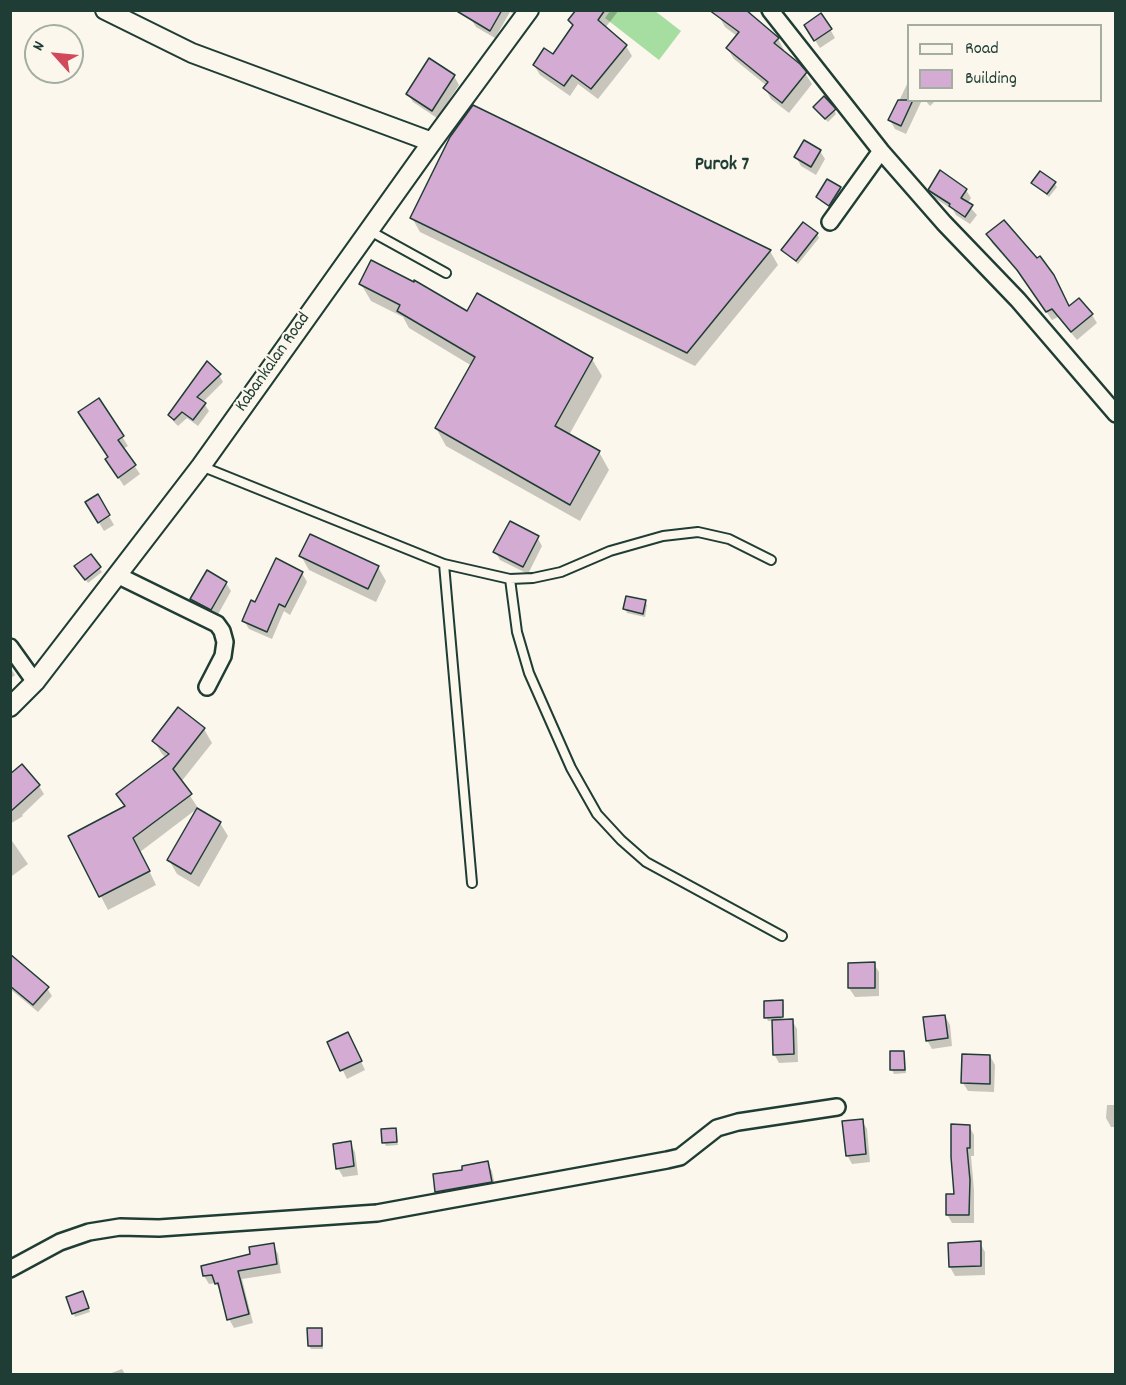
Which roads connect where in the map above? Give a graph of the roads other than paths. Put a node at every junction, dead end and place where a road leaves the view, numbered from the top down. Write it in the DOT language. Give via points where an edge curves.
graph roads {
  1 [pos="105,10"];
  2 [pos="529,10"];
  3 [pos="770,10"];
  4 [pos="432,142"];
  5 [pos="881,151"];
  6 [pos="830,222"];
  7 [pos="369,230"];
  8 [pos="446,273"];
  9 [pos="1116,414"];
  10 [pos="201,466"];
  11 [pos="771,560"];
  12 [pos="444,564"];
  13 [pos="117,575"];
  14 [pos="510,579"];
  15 [pos="10,647"];
  16 [pos="35,682"];
  17 [pos="207,687"];
  18 [pos="10,707"];
  19 [pos="472,883"];
  20 [pos="782,936"];
  21 [pos="837,1107"];
  22 [pos="10,1269"];
  1 -- 4 [label="street" via="192,53"];
  2 -- 4 [label="street, Kabankalan Road"];
  3 -- 5 [label="street"];
  4 -- 7 [label="street, Kabankalan Road"];
  5 -- 6 [label="street"];
  5 -- 9 [label="street"];
  7 -- 8 [label="lane"];
  7 -- 10 [label="street, Kabankalan Road"];
  10 -- 12 [label="lane"];
  10 -- 13 [label="street, Kabankalan Road"];
  11 -- 14 [label="lane" via="729,539 698,532 663,536 610,551 561,572"];
  12 -- 14 [label="lane"];
  12 -- 19 [label="lane"];
  13 -- 16 [label="street, Kabankalan Road"];
  13 -- 17 [label="street" via="217,624 225,642 223,656"];
  14 -- 20 [label="lane" via="517,632 529,673 597,814 646,862"];
  15 -- 16 [label="street"];
  16 -- 18 [label="street, Kabankalan Road"];
  21 -- 22 [label="street" via="717,1128 680,1157 667,1160 377,1213 89,1232 60,1242"];
}
